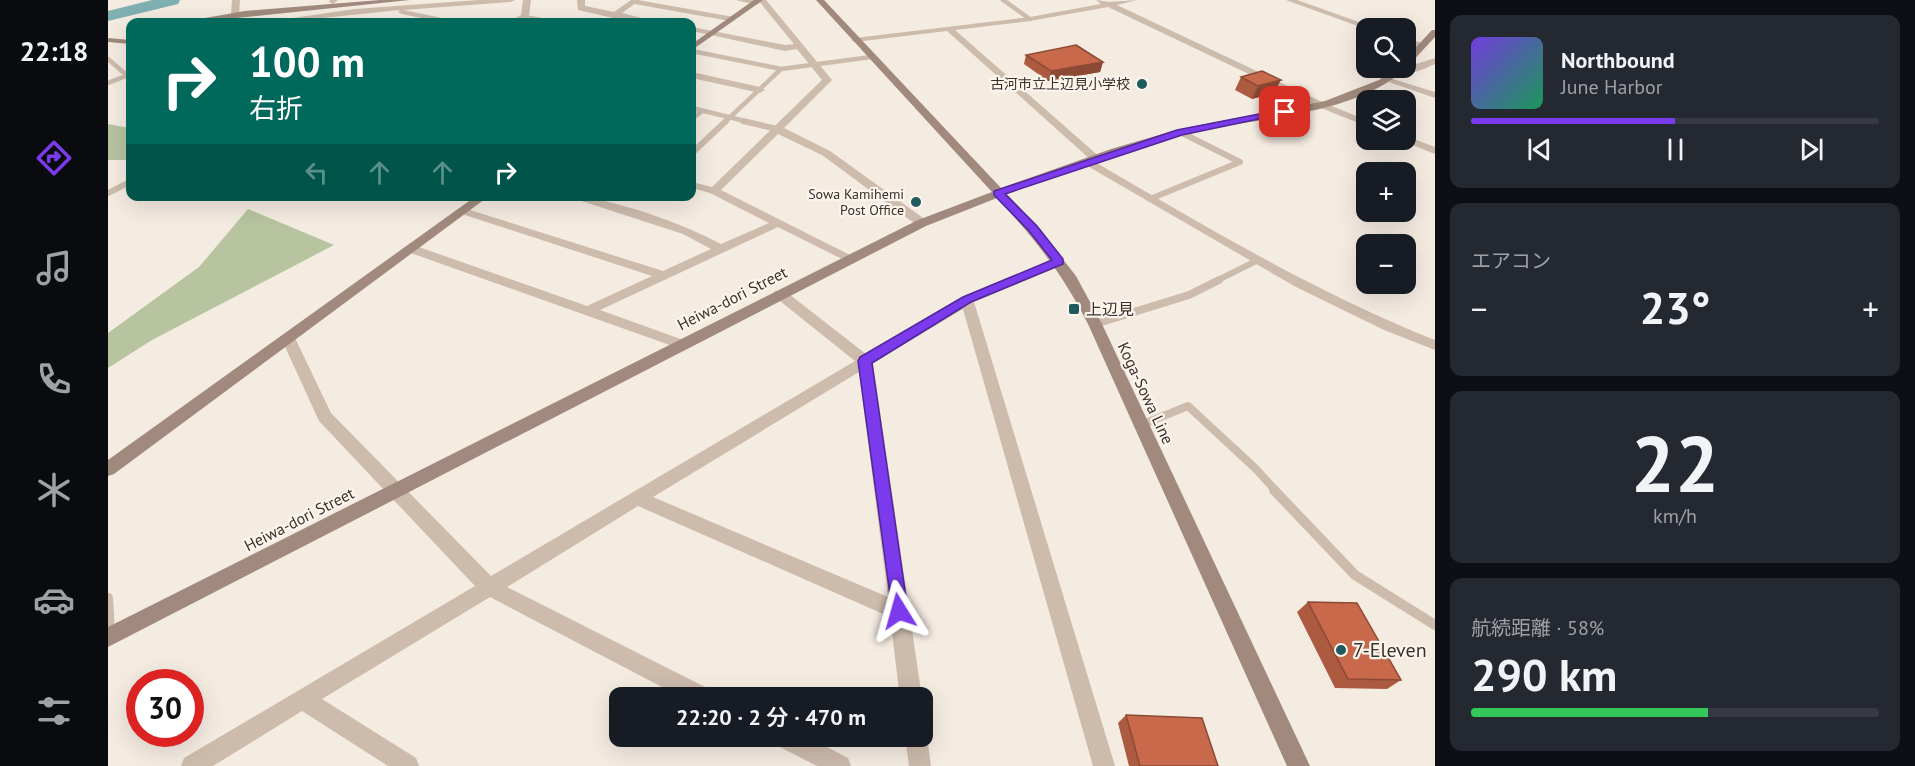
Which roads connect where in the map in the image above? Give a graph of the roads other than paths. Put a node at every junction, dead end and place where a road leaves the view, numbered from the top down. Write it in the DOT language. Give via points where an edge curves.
graph roads {
  1 [pos="236,0"];
  2 [pos="350,0"];
  3 [pos="405,0"];
  4 [pos="511,0"];
  5 [pos="527,0"];
  6 [pos="581,0"];
  7 [pos="740,0"];
  8 [pos="820,0"];
  9 [pos="1003,0"];
  10 [pos="1100,0"];
  11 [pos="1132,0"];
  12 [pos="1290,0"];
  13 [pos="334,1"];
  14 [pos="636,1"];
  15 [pos="759,1"];
  16 [pos="1111,5"];
  17 [pos="383,8"];
  18 [pos="235,15"];
  19 [pos="615,15"];
  20 [pos="286,16"];
  21 [pos="308,17"];
  22 [pos="524,17"];
  23 [pos="214,18"];
  24 [pos="280,18"];
  25 [pos="313,18"];
  26 [pos="359,18"];
  27 [pos="429,18"];
  28 [pos="530,18"];
  29 [pos="609,18"];
  30 [pos="632,18"];
  31 [pos="1029,19"];
  32 [pos="732,20"];
  33 [pos="1356,23"];
  34 [pos="696,30"];
  35 [pos="950,30"];
  36 [pos="1435,32"];
  37 [pos="712,33"];
  38 [pos="126,36"];
  39 [pos="855,40"];
  40 [pos="110,41"];
  41 [pos="126,42"];
  42 [pos="1416,44"];
  43 [pos="799,46"];
  44 [pos="1422,46"];
  45 [pos="696,47"];
  46 [pos="696,51"];
  47 [pos="1416,52"];
  48 [pos="871,57"];
  49 [pos="108,59"];
  50 [pos="1435,61"];
  51 [pos="815,65"];
  52 [pos="1416,68"];
  53 [pos="781,69"];
  54 [pos="126,75"];
  55 [pos="696,76"];
  56 [pos="126,78"];
  57 [pos="1383,78"];
  58 [pos="1410,78"];
  59 [pos="108,83"];
  60 [pos="760,90"];
  61 [pos="1435,95"];
  62 [pos="1319,104"];
  63 [pos="696,109"];
  64 [pos="702,111"];
  65 [pos="696,116"];
  66 [pos="730,118"];
  67 [pos="1356,119"];
  68 [pos="777,129"];
  69 [pos="1180,132"];
  70 [pos="1416,143"];
  71 [pos="696,148"];
  72 [pos="1435,151"];
  73 [pos="1093,160"];
  74 [pos="126,184"];
  75 [pos="696,186"];
  76 [pos="714,191"];
  77 [pos="108,193"];
  78 [pos="998,193"];
  79 [pos="1150,199"];
  80 [pos="477,201"];
  81 [pos="588,201"];
  82 [pos="463,212"];
  83 [pos="778,223"];
  84 [pos="922,223"];
  85 [pos="412,249"];
  86 [pos="721,249"];
  87 [pos="850,258"];
  88 [pos="1059,261"];
  89 [pos="1256,261"];
  90 [pos="664,276"];
  91 [pos="780,294"];
  92 [pos="967,300"];
  93 [pos="587,311"];
  94 [pos="1095,324"];
  95 [pos="288,338"];
  96 [pos="681,344"];
  97 [pos="1435,345"];
  98 [pos="865,361"];
  99 [pos="1141,425"];
  100 [pos="108,469"];
  101 [pos="395,490"];
  102 [pos="637,498"];
  103 [pos="489,587"];
  104 [pos="108,598"];
  105 [pos="899,611"];
  106 [pos="1435,625"];
  107 [pos="109,636"];
  108 [pos="684,687"];
  109 [pos="909,687"];
  110 [pos="302,699"];
  111 [pos="803,747"];
  112 [pos="917,747"];
  113 [pos="192,766"];
  114 [pos="408,766"];
  115 [pos="840,766"];
  116 [pos="920,766"];
  117 [pos="1104,766"];
  118 [pos="1299,766"];
  1 -- 18 [label="street"];
  2 -- 13 [label="street"];
  3 -- 20 [label="street"];
  4 -- 17 [label="street"];
  5 -- 22 [label="street"];
  6 -- 19 [label="street" via="581,8"];
  7 -- 15 [label="street"];
  8 -- 39 [label="street, Koga-Sowa Line"];
  9 -- 31 [label="lane"];
  10 -- 16 [label="street"];
  11 -- 16 [label="street"];
  12 -- 33 [label="street"];
  13 -- 18 [label="street"];
  14 -- 19 [label="street"];
  14 -- 32 [label="lane"];
  15 -- 32 [label="street"];
  15 -- 43 [label="street"];
  16 -- 31 [label="street"];
  16 -- 62 [label="street"];
  17 -- 21 [label="street"];
  17 -- 26 [label="street"];
  17 -- 27 [label="street"];
  18 -- 20 [label="street"];
  18 -- 23 [label="street"];
  19 -- 29 [label="street"];
  19 -- 30 [label="street"];
  20 -- 21 [label="street"];
  20 -- 24 [label="street"];
  21 -- 25 [label="street"];
  22 -- 28 [label="lane"];
  31 -- 35 [label="street"];
  32 -- 37 [label="street"];
  34 -- 37 [label="street"];
  35 -- 39 [label="street"];
  35 -- 73 [label="street"];
  36 -- 44 [label="street, Heiwa-dori Street"];
  37 -- 43 [label="street" via="785,48"];
  37 -- 45 [label="street"];
  38 -- 40 [label="street"];
  39 -- 48 [label="street, Koga-Sowa Line"];
  40 -- 41 [label="street"];
  42 -- 44 [label="street"];
  43 -- 51 [label="street"];
  44 -- 47 [label="street, Heiwa-dori Street"];
  46 -- 53 [label="lane"];
  48 -- 51 [label="lane"];
  48 -- 78 [label="street, Koga-Sowa Line"];
  49 -- 54 [label="lane"];
  50 -- 52 [label="street"];
  51 -- 53 [label="lane"];
  51 -- 68 [label="street" via="827,80"];
  53 -- 60 [label="lane"];
  55 -- 60 [label="street"];
  56 -- 59 [label="lane"];
  57 -- 62 [label="street, Heiwa-dori Street" via="1350,95"];
  58 -- 61 [label="street"];
  60 -- 66 [label="lane"];
  62 -- 67 [label="street"];
  62 -- 69 [label="street, Heiwa-dori Street"];
  63 -- 64 [label="lane"];
  64 -- 65 [label="lane"];
  64 -- 66 [label="lane"];
  66 -- 68 [label="lane"];
  66 -- 71 [label="lane"];
  68 -- 76 [label="street"];
  68 -- 84 [label="street" via="826,153"];
  69 -- 73 [label="street, Heiwa-dori Street"];
  69 -- 79 [label="lane" via="1239,162 1238,165"];
  70 -- 72 [label="street"];
  73 -- 78 [label="street, Heiwa-dori Street"];
  73 -- 79 [label="street"];
  74 -- 77 [label="lane"];
  75 -- 76 [label="street"];
  76 -- 83 [label="street"];
  78 -- 84 [label="street, Heiwa-dori Street"];
  78 -- 88 [label="street, Koga-Sowa Line"];
  79 -- 89 [label="street"];
  80 -- 82 [label="street"];
  81 -- 86 [label="street" via="687,231"];
  82 -- 85 [label="street"];
  82 -- 90 [label="street"];
  83 -- 86 [label="street"];
  83 -- 87 [label="street"];
  84 -- 87 [label="street, Heiwa-dori Street"];
  85 -- 93 [label="street"];
  85 -- 95 [label="street"];
  86 -- 90 [label="street"];
  87 -- 91 [label="street, Heiwa-dori Street"];
  88 -- 92 [label="street"];
  88 -- 94 [label="street, Koga-Sowa Line"];
  89 -- 94 [label="lane" via="1189,296"];
  89 -- 97 [label="street" via="1380,324"];
  90 -- 93 [label="street"];
  91 -- 96 [label="street, Heiwa-dori Street"];
  91 -- 98 [label="street"];
  92 -- 98 [label="street"];
  92 -- 117 [label="street"];
  93 -- 96 [label="street"];
  94 -- 99 [label="street, Koga-Sowa Line"];
  95 -- 100 [label="street"];
  95 -- 101 [label="street" via="325,417"];
  96 -- 101 [label="street, Heiwa-dori Street"];
  98 -- 102 [label="street"];
  98 -- 105 [label="street"];
  99 -- 106 [label="lane" via="1188,406 1256,469 1355,575"];
  99 -- 118 [label="street, Koga-Sowa Line"];
  101 -- 103 [label="street"];
  101 -- 107 [label="street, Heiwa-dori Street"];
  102 -- 103 [label="street"];
  102 -- 105 [label="street"];
  103 -- 108 [label="street"];
  103 -- 110 [label="street"];
  104 -- 107 [label="lane"];
  105 -- 109 [label="street"];
  110 -- 113 [label="street"];
  110 -- 114 [label="street"];
  111 -- 115 [label="street"];
  112 -- 116 [label="street"];
}
